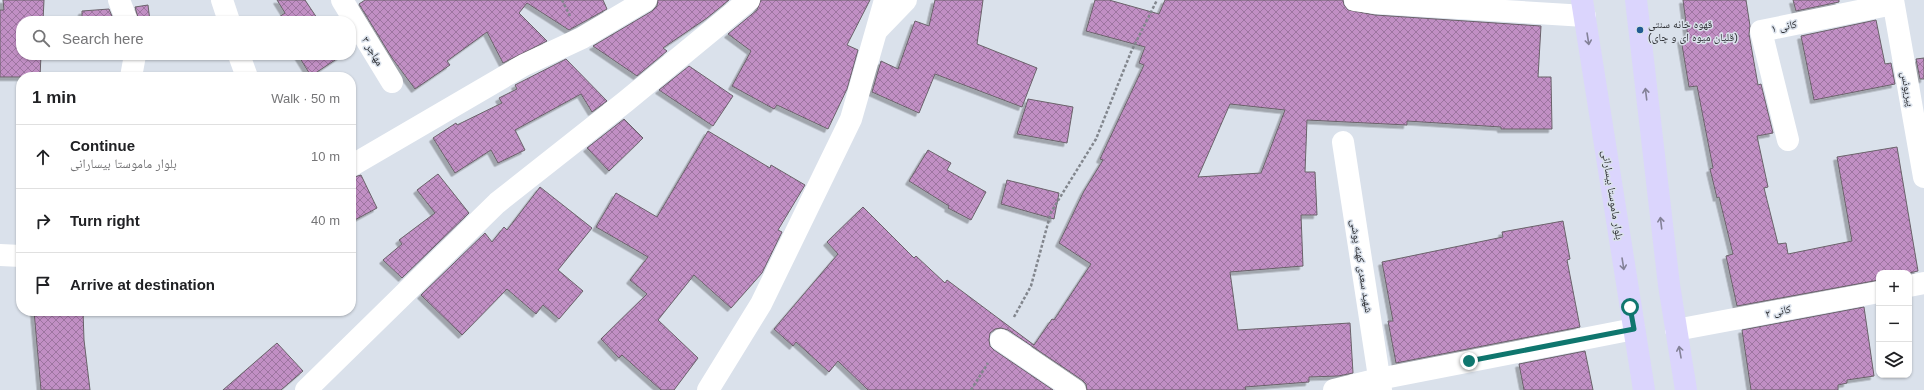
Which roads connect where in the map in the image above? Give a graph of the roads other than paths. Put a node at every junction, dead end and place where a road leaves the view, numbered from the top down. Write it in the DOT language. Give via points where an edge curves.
graph roads {
  1 [pos="120,0"];
  2 [pos="222,0"];
  3 [pos="342,0"];
  4 [pos="646,0"];
  5 [pos="749,0"];
  6 [pos="885,0"];
  7 [pos="906,0"];
  8 [pos="1355,0"];
  9 [pos="1636,0"];
  10 [pos="1893,2"];
  11 [pos="1584,8"];
  12 [pos="125,16"];
  13 [pos="227,16"];
  14 [pos="352,16"];
  15 [pos="356,23"];
  16 [pos="876,31"];
  17 [pos="134,60"];
  18 [pos="241,60"];
  19 [pos="132,72"];
  20 [pos="245,72"];
  21 [pos="392,82"];
  22 [pos="1788,140"];
  23 [pos="1343,142"];
  24 [pos="356,163"];
  25 [pos="1924,177"];
  26 [pos="0,255"];
  27 [pos="16,256"];
  28 [pos="1924,283"];
  29 [pos="1912,285"];
  30 [pos="1876,293"];
  31 [pos="1634,329"];
  32 [pos="1676,330"];
  33 [pos="1001,340"];
  34 [pos="1380,384"];
  35 [pos="306,390"];
  36 [pos="708,390"];
  37 [pos="1075,390"];
  38 [pos="1334,390"];
  39 [pos="1644,390"];
  40 [pos="1686,390"];
  1 -- 12 [label="street"];
  2 -- 13 [label="street"];
  3 -- 14 [label="street, مهاجر ۳"];
  4 -- 24 [label="street" via="582,38 524,65"];
  5 -- 35 [label="street" via="496,203"];
  6 -- 16 [label="street"];
  7 -- 16 [label="street"];
  8 -- 11 [label="street" via="1377,3"];
  32 -- 9 [label="main road, one-way"];
  10 -- 22 [label="street, کانی ۱" via="1761,31"];
  10 -- 25 [label="street, پیریونس"];
  11 -- 31 [label="main road, بلوار ماموستا بیسارانی, one-way"];
  15 -- 21 [label="street, مهاجر ۳"];
  16 -- 36 [label="street" via="851,119 761,304"];
  17 -- 19 [label="street"];
  18 -- 20 [label="street"];
  23 -- 34 [label="street, شهید سعدی کهنه پوشی"];
  26 -- 27 [label="street"];
  28 -- 29 [label="street"];
  30 -- 32 [label="street, کانی ۲"];
  31 -- 34 [label="street"];
  31 -- 39 [label="main road, بلوار ماموستا بیسارانی"];
  40 -- 32 [label="main road, one-way"];
  33 -- 37 [label="street"];
  34 -- 38 [label="street"];
}
